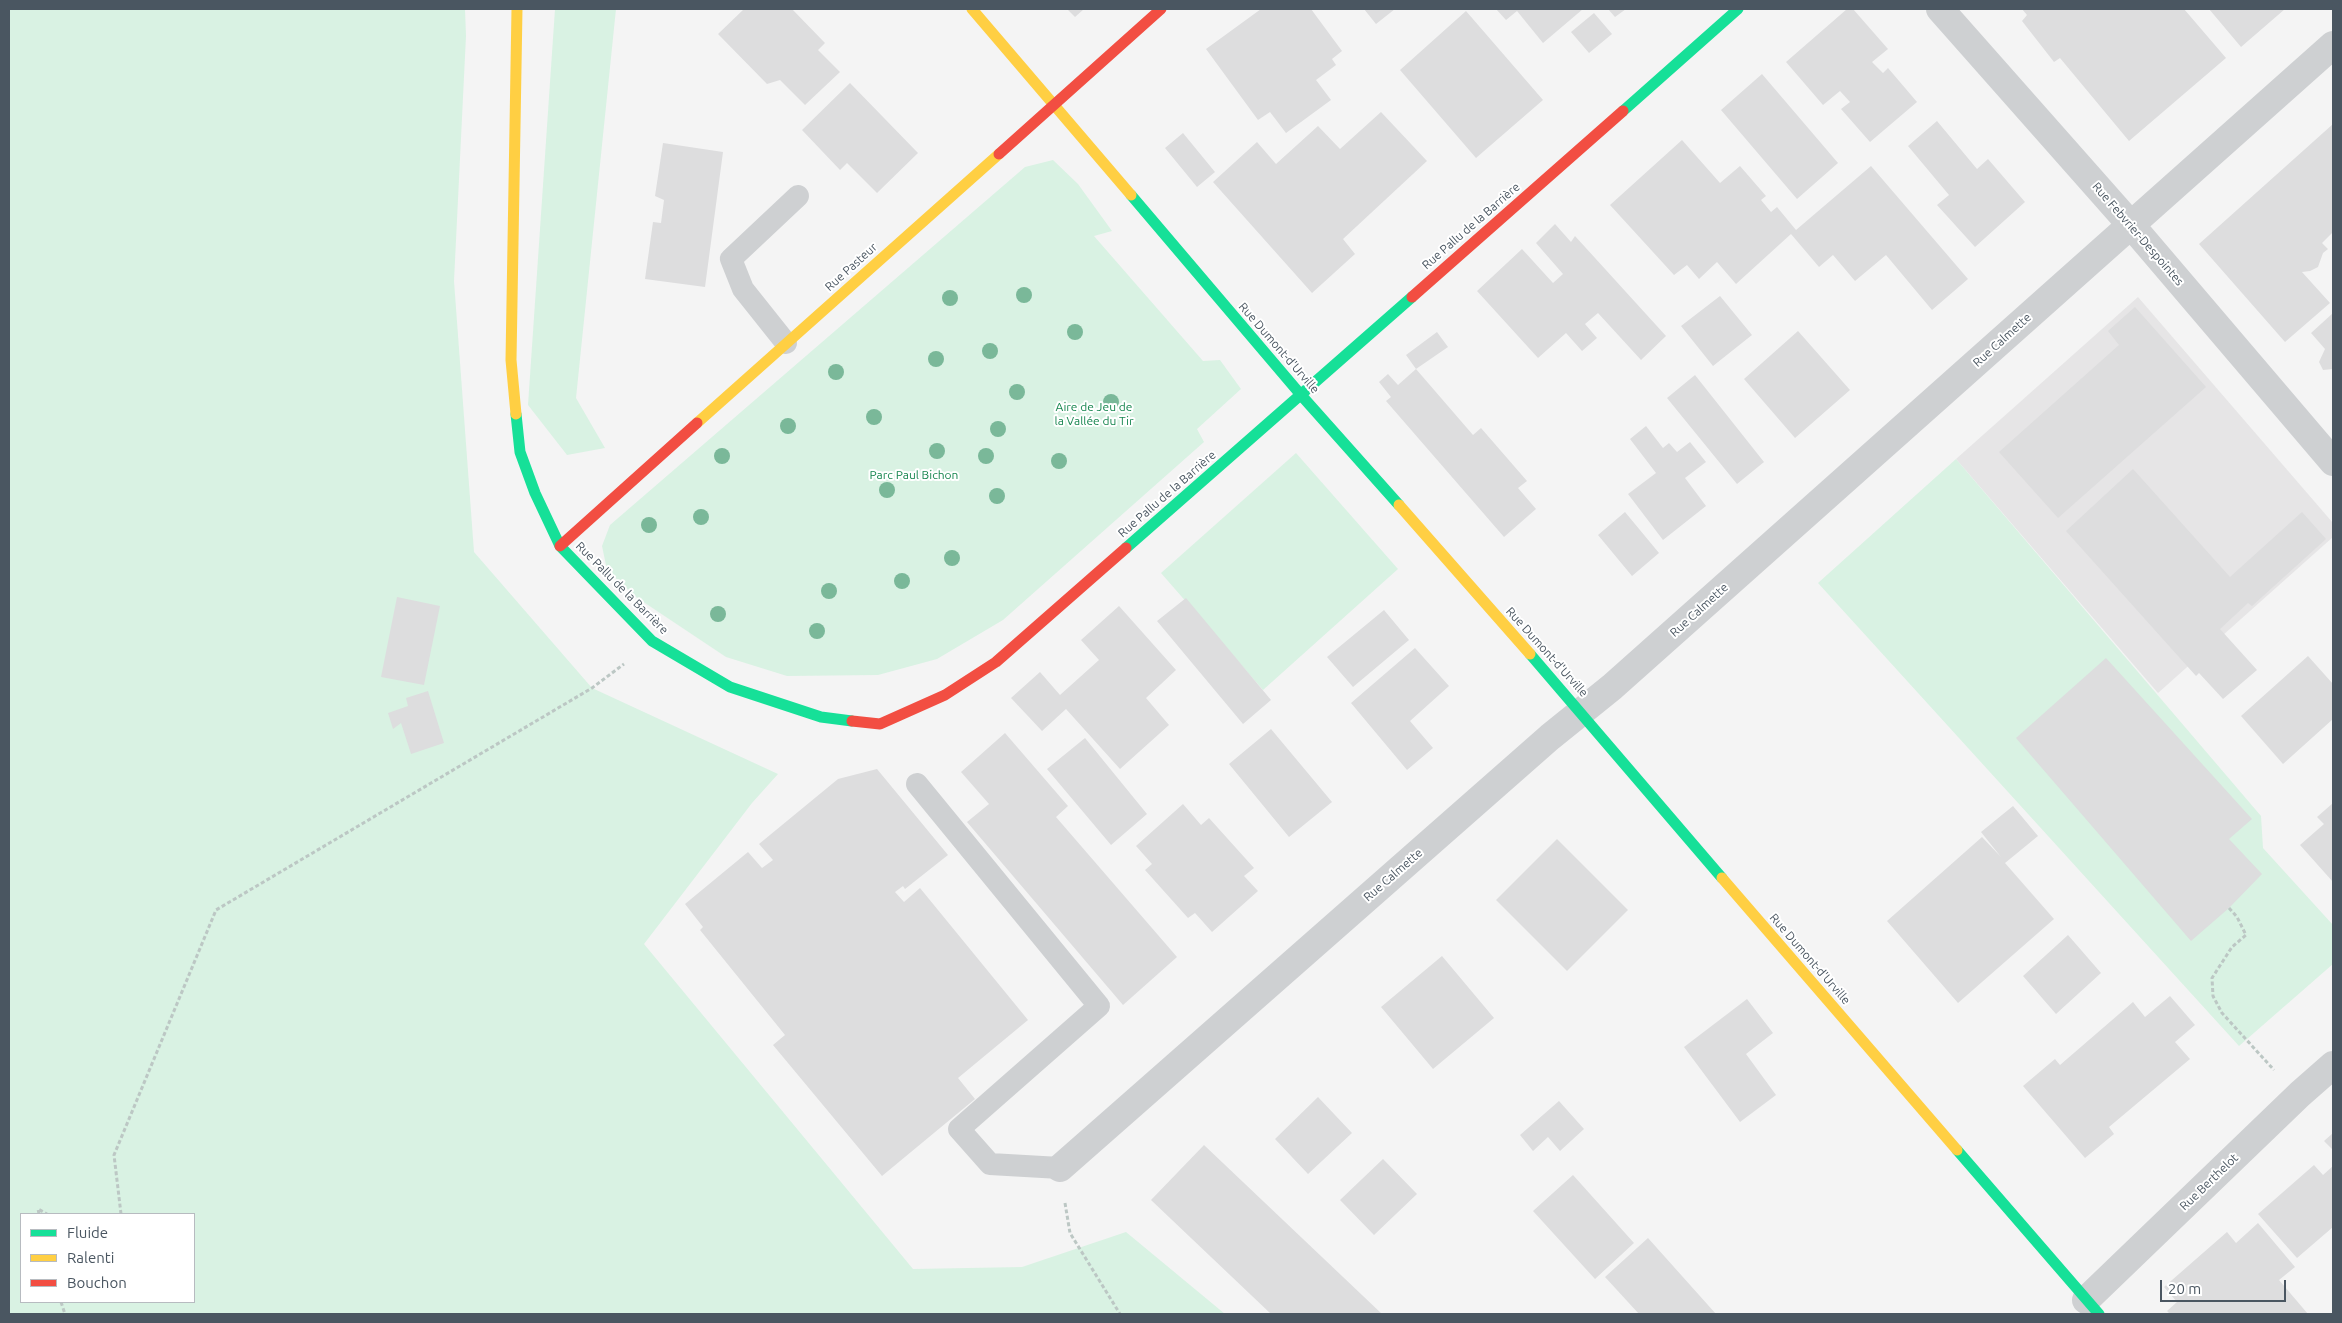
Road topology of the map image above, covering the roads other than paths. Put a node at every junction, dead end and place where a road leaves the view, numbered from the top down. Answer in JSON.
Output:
{"nodes":[{"id":1,"x":517,"y":9,"type":"edge"},
{"id":2,"x":972,"y":9,"type":"edge"},
{"id":3,"x":1161,"y":9,"type":"edge"},
{"id":4,"x":1738,"y":9,"type":"edge"},
{"id":5,"x":1940,"y":9,"type":"edge"},
{"id":6,"x":2333,"y":45,"type":"edge"},
{"id":7,"x":1053,"y":105,"type":"junction"},
{"id":8,"x":798,"y":196,"type":"dead end"},
{"id":9,"x":2131,"y":225,"type":"junction"},
{"id":10,"x":786,"y":344,"type":"junction"},
{"id":11,"x":1301,"y":395,"type":"junction"},
{"id":12,"x":2333,"y":462,"type":"edge"},
{"id":13,"x":560,"y":546,"type":"junction"},
{"id":14,"x":1582,"y":712,"type":"junction"},
{"id":15,"x":917,"y":784,"type":"dead end"},
{"id":16,"x":2333,"y":1065,"type":"edge"},
{"id":17,"x":1060,"y":1168,"type":"joint"},
{"id":18,"x":2093,"y":1307,"type":"edge"}],
"edges":[{"from":1,"to":13,"type":"street","name":"Rue Pallu de la Barrière"},
{"from":2,"to":7,"type":"street","name":"Rue Dumont-d'Urville"},
{"from":3,"to":7,"type":"street","name":"Rue Pasteur"},
{"from":4,"to":11,"type":"street","name":"Rue Pallu de la Barrière"},
{"from":5,"to":9,"type":"street","name":"Rue Febvrier-Despointes"},
{"from":6,"to":9,"type":"street","name":"Rue Calmette"},
{"from":7,"to":10,"type":"street","name":"Rue Pasteur"},
{"from":7,"to":11,"type":"street","name":"Rue Dumont-d'Urville"},
{"from":8,"to":10,"type":"lane"},
{"from":9,"to":12,"type":"street","name":"Rue Febvrier-Despointes"},
{"from":9,"to":14,"type":"street","name":"Rue Calmette"},
{"from":10,"to":13,"type":"street","name":"Rue Pasteur"},
{"from":11,"to":13,"type":"street","name":"Rue Pallu de la Barrière"},
{"from":11,"to":14,"type":"street","name":"Rue Dumont-d'Urville"},
{"from":14,"to":17,"type":"street","name":"Rue Calmette"},
{"from":14,"to":18,"type":"street","name":"Rue Dumont-d'Urville"},
{"from":15,"to":17,"type":"lane"},
{"from":16,"to":18,"type":"street","name":"Rue Berthelot"}]}
